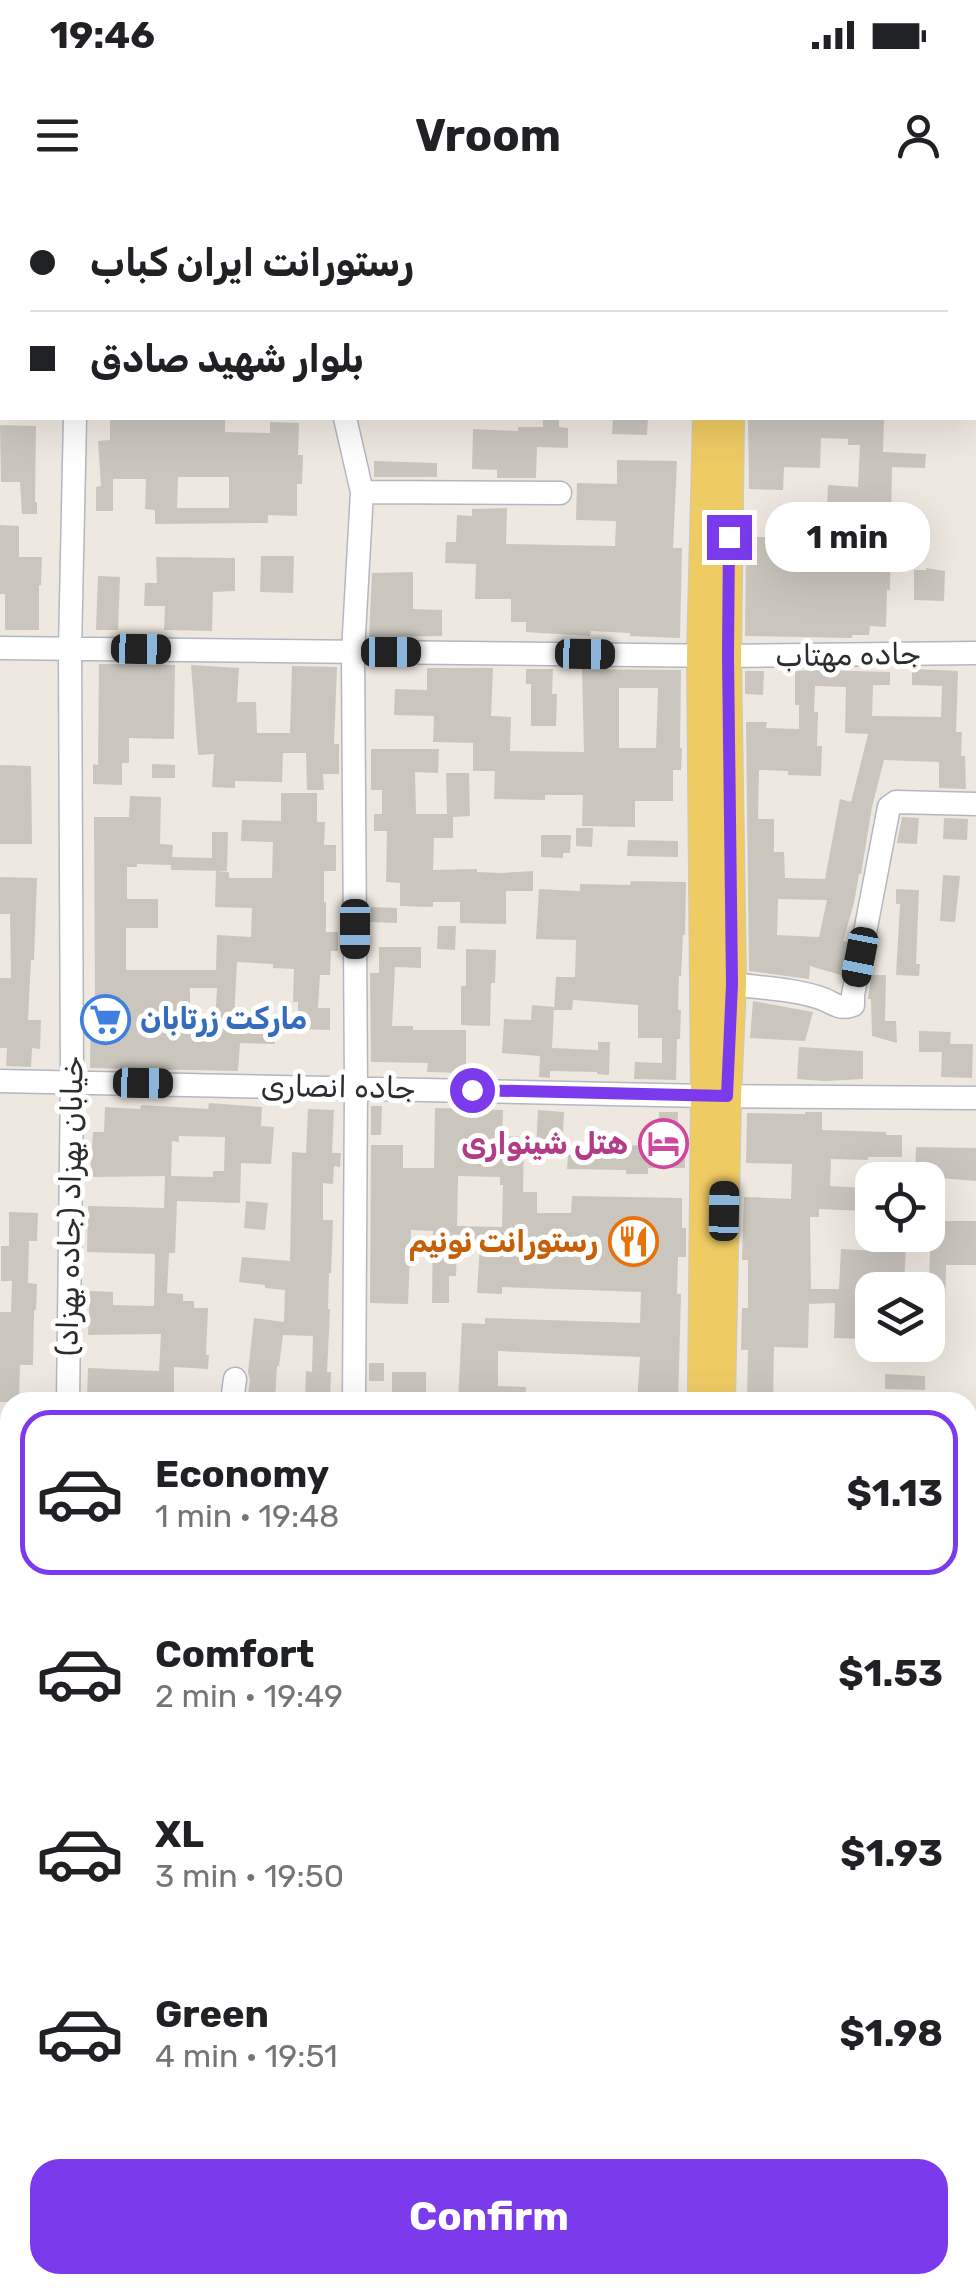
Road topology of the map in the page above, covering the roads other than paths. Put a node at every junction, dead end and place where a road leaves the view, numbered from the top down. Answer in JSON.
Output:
{"nodes":[{"id":1,"x":75,"y":420,"type":"edge"},
{"id":2,"x":345,"y":420,"type":"edge"},
{"id":3,"x":707,"y":420,"type":"edge"},
{"id":4,"x":730,"y":420,"type":"edge"},
{"id":5,"x":362,"y":492,"type":"junction"},
{"id":6,"x":560,"y":492,"type":"dead end"},
{"id":7,"x":0,"y":648,"type":"edge"},
{"id":8,"x":70,"y":648,"type":"junction"},
{"id":9,"x":352,"y":652,"type":"junction"},
{"id":10,"x":976,"y":653,"type":"edge"},
{"id":11,"x":714,"y":656,"type":"junction"},
{"id":12,"x":976,"y":804,"type":"edge"},
{"id":13,"x":732,"y":984,"type":"junction"},
{"id":14,"x":0,"y":1081,"type":"edge"},
{"id":15,"x":72,"y":1082,"type":"junction"},
{"id":16,"x":356,"y":1087,"type":"junction"},
{"id":17,"x":716,"y":1096,"type":"junction"},
{"id":18,"x":976,"y":1098,"type":"edge"},
{"id":19,"x":68,"y":1392,"type":"edge"},
{"id":20,"x":354,"y":1392,"type":"edge"},
{"id":21,"x":702,"y":1392,"type":"edge"},
{"id":22,"x":721,"y":1392,"type":"edge"}],
"edges":[{"from":1,"to":8,"type":"street","name":"خیابان بهزاد (جاده بهزاد)"},
{"from":2,"to":5,"type":"street"},
{"from":3,"to":11,"type":"main road"},
{"from":4,"to":11,"type":"main road"},
{"from":5,"to":6,"type":"street"},
{"from":5,"to":9,"type":"street"},
{"from":7,"to":8,"type":"street","name":"جاده مهتاب"},
{"from":8,"to":9,"type":"street","name":"جاده مهتاب"},
{"from":8,"to":15,"type":"street","name":"خیابان بهزاد (جاده بهزاد)"},
{"from":9,"to":11,"type":"street","name":"جاده مهتاب"},
{"from":9,"to":16,"type":"street"},
{"from":10,"to":11,"type":"street","name":"جاده مهتاب"},
{"from":11,"to":13,"type":"main road"},
{"from":11,"to":17,"type":"main road"},
{"from":12,"to":13,"type":"street"},
{"from":13,"to":17,"type":"main road"},
{"from":14,"to":15,"type":"street","name":"جاده انصاری"},
{"from":15,"to":16,"type":"street","name":"جاده انصاری"},
{"from":15,"to":19,"type":"street","name":"خیابان بهزاد (جاده بهزاد)"},
{"from":16,"to":17,"type":"street","name":"جاده انصاری"},
{"from":16,"to":20,"type":"street"},
{"from":17,"to":18,"type":"street","name":"جاده انصاری"},
{"from":17,"to":21,"type":"main road"},
{"from":17,"to":22,"type":"main road"}]}
